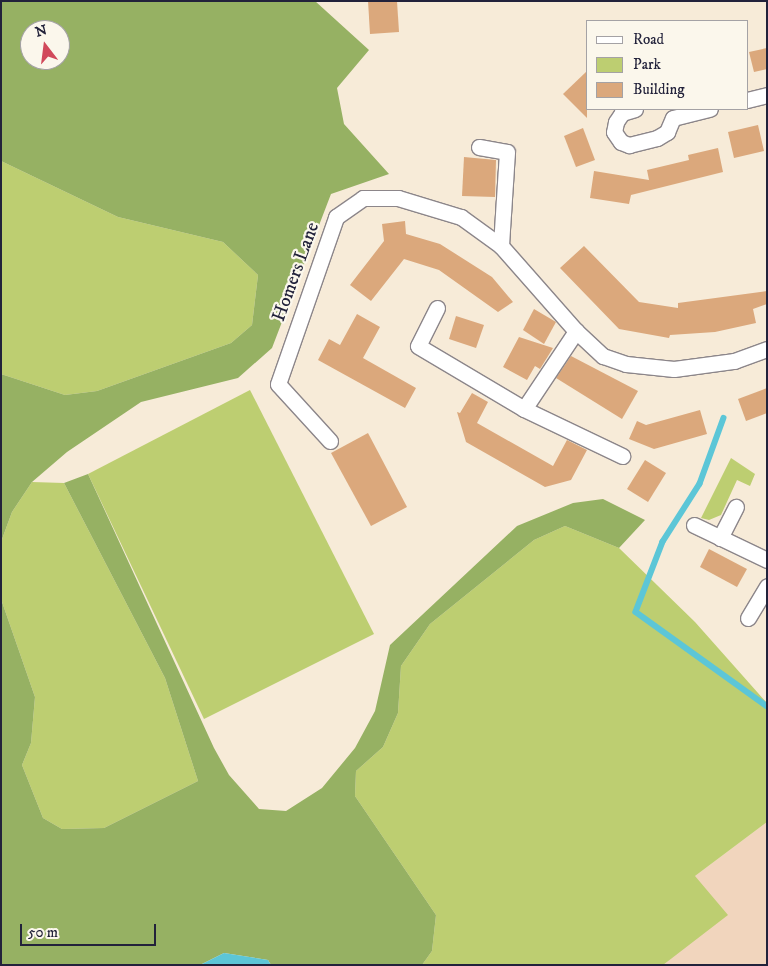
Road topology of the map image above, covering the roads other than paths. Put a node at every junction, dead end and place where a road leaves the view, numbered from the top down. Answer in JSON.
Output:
{"nodes":[{"id":1,"x":767,"y":95,"type":"edge"},
{"id":2,"x":748,"y":100,"type":"edge"},
{"id":3,"x":632,"y":110,"type":"edge"},
{"id":4,"x":700,"y":110,"type":"edge"},
{"id":5,"x":668,"y":113,"type":"edge"},
{"id":6,"x":479,"y":147,"type":"dead end"},
{"id":7,"x":500,"y":246,"type":"junction"},
{"id":8,"x":437,"y":308,"type":"dead end"},
{"id":9,"x":576,"y":331,"type":"junction"},
{"id":10,"x":767,"y":349,"type":"edge"},
{"id":11,"x":524,"y":409,"type":"junction"},
{"id":12,"x":330,"y":441,"type":"dead end"},
{"id":13,"x":622,"y":456,"type":"dead end"},
{"id":14,"x":736,"y":507,"type":"dead end"},
{"id":15,"x":694,"y":525,"type":"dead end"},
{"id":16,"x":720,"y":538,"type":"junction"},
{"id":17,"x":767,"y":560,"type":"edge"},
{"id":18,"x":767,"y":586,"type":"edge"},
{"id":19,"x":748,"y":618,"type":"dead end"}],
"edges":[{"from":1,"to":2,"type":"street"},
{"from":3,"to":5,"type":"street"},
{"from":4,"to":5,"type":"street"},
{"from":6,"to":7,"type":"street"},
{"from":7,"to":9,"type":"street","name":"Homers Lane"},
{"from":7,"to":12,"type":"street","name":"Homers Lane"},
{"from":8,"to":11,"type":"street"},
{"from":9,"to":10,"type":"street","name":"Homers Lane"},
{"from":9,"to":11,"type":"street"},
{"from":11,"to":13,"type":"street"},
{"from":14,"to":16,"type":"street"},
{"from":15,"to":16,"type":"street"},
{"from":16,"to":17,"type":"street"},
{"from":18,"to":19,"type":"street"}]}
